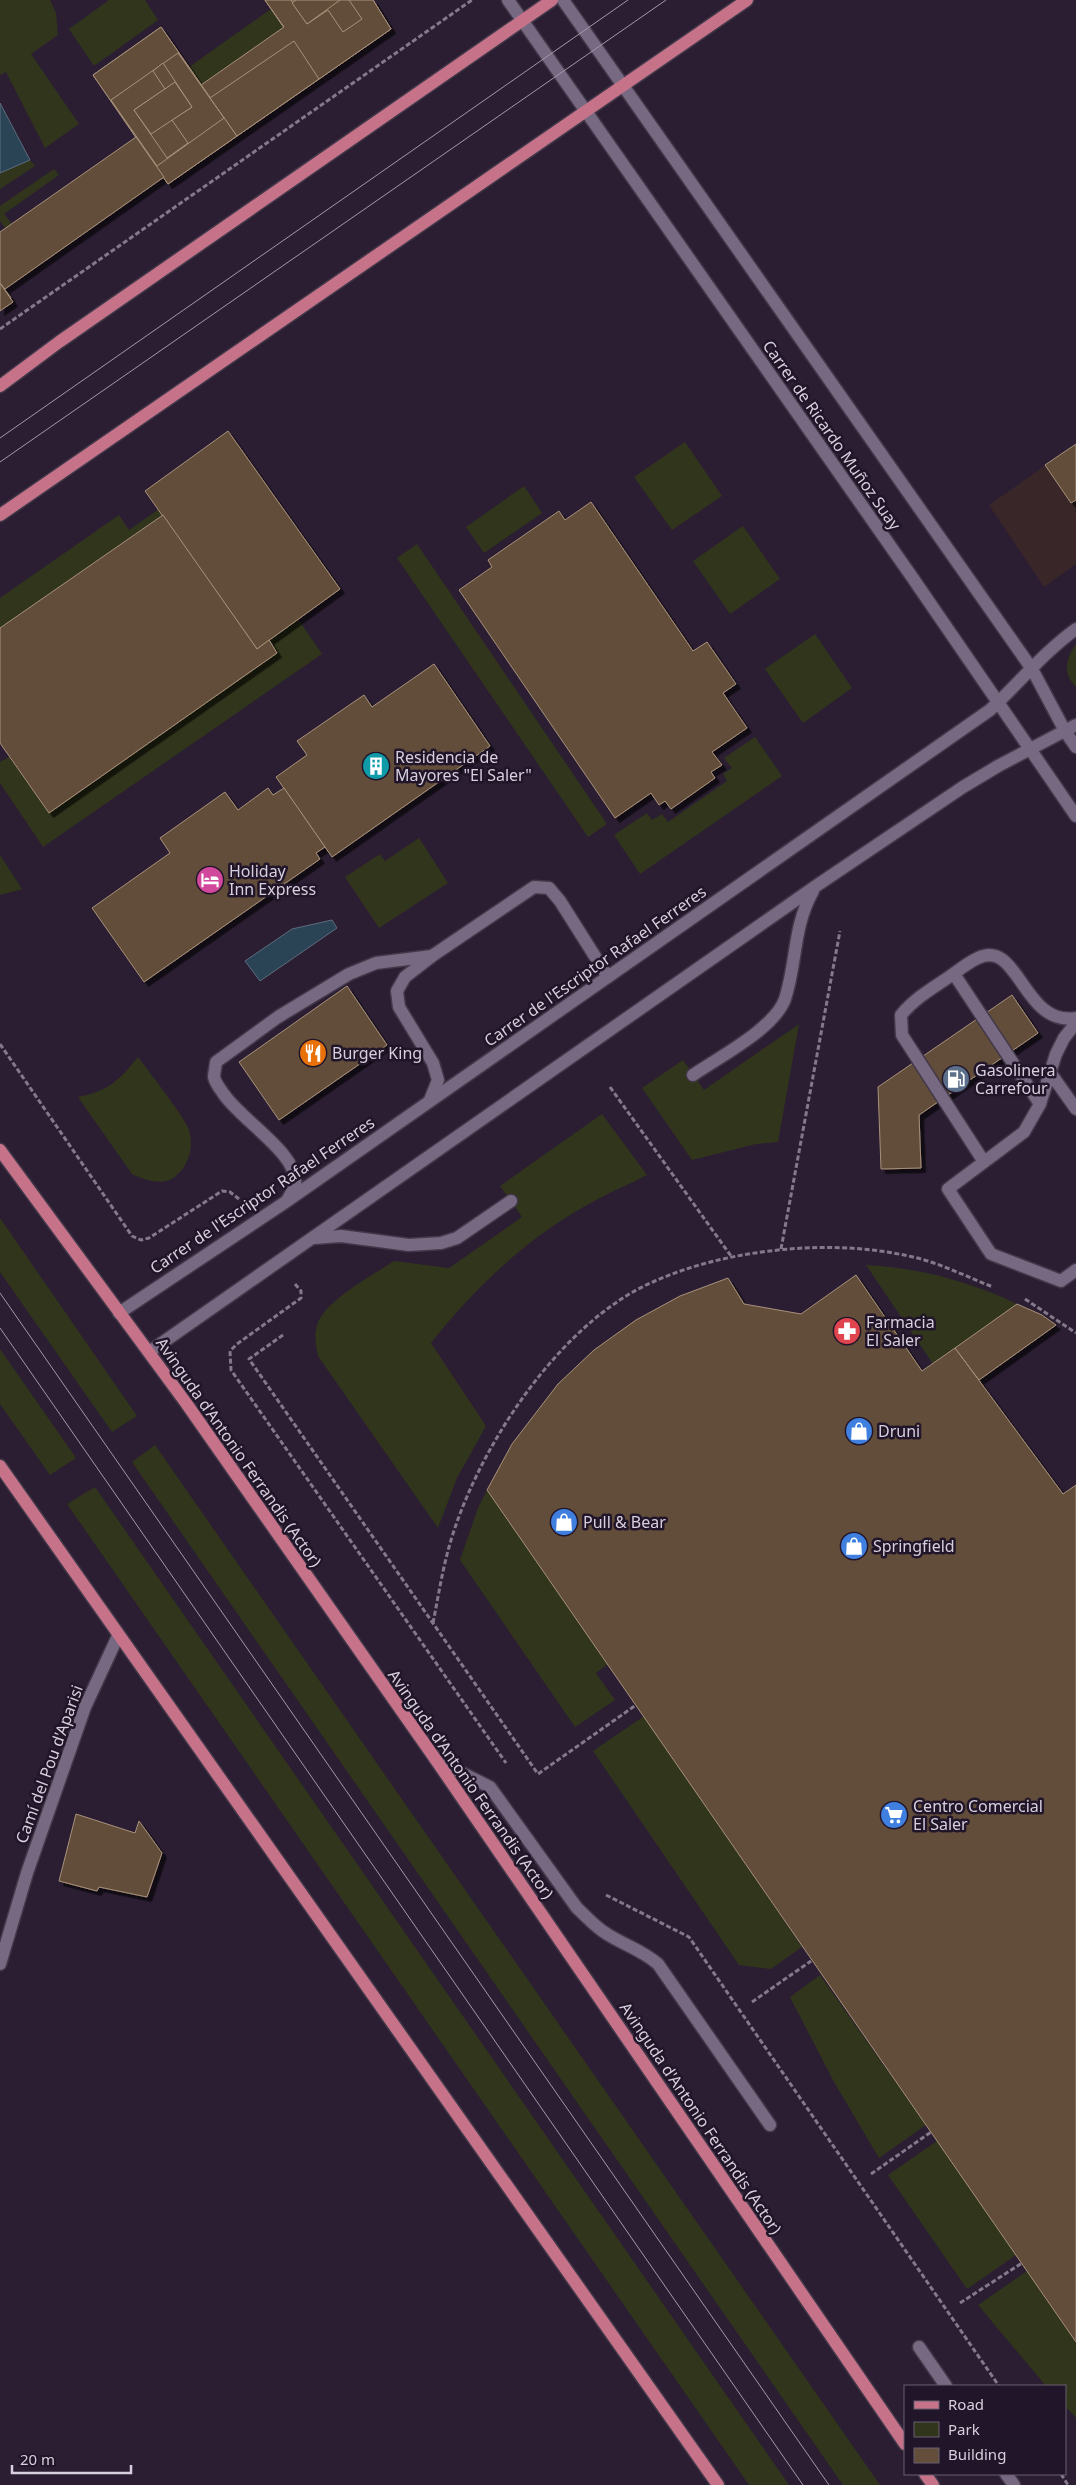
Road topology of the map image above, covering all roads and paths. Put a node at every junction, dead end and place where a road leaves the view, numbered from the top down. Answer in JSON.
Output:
{"nodes":[{"id":1,"x":472,"y":0,"type":"edge"},
{"id":2,"x":508,"y":0,"type":"edge"},
{"id":3,"x":552,"y":0,"type":"edge"},
{"id":4,"x":563,"y":0,"type":"edge"},
{"id":5,"x":747,"y":0,"type":"edge"},
{"id":6,"x":522,"y":20,"type":"junction"},
{"id":7,"x":624,"y":85,"type":"junction"},
{"id":8,"x":585,"y":112,"type":"junction"},
{"id":9,"x":0,"y":328,"type":"edge"},
{"id":10,"x":0,"y":386,"type":"edge"},
{"id":11,"x":0,"y":515,"type":"edge"},
{"id":12,"x":1076,"y":629,"type":"edge"},
{"id":13,"x":1032,"y":669,"type":"junction"},
{"id":14,"x":998,"y":703,"type":"junction"},
{"id":15,"x":1070,"y":728,"type":"edge"},
{"id":16,"x":1076,"y":747,"type":"edge"},
{"id":17,"x":1030,"y":748,"type":"junction"},
{"id":18,"x":1076,"y":816,"type":"edge"},
{"id":19,"x":816,"y":886,"type":"junction"},
{"id":20,"x":840,"y":931,"type":"dead end"},
{"id":21,"x":432,"y":956,"type":"junction"},
{"id":22,"x":954,"y":974,"type":"junction"},
{"id":23,"x":608,"y":977,"type":"junction"},
{"id":24,"x":1076,"y":1018,"type":"edge"},
{"id":25,"x":1076,"y":1023,"type":"edge"},
{"id":26,"x":0,"y":1044,"type":"edge"},
{"id":27,"x":1049,"y":1071,"type":"junction"},
{"id":28,"x":693,"y":1074,"type":"dead end"},
{"id":29,"x":610,"y":1087,"type":"dead end"},
{"id":30,"x":430,"y":1100,"type":"junction"},
{"id":31,"x":1040,"y":1104,"type":"junction"},
{"id":32,"x":1076,"y":1109,"type":"edge"},
{"id":33,"x":0,"y":1150,"type":"edge"},
{"id":34,"x":984,"y":1162,"type":"junction"},
{"id":35,"x":286,"y":1200,"type":"junction"},
{"id":36,"x":511,"y":1201,"type":"dead end"},
{"id":37,"x":253,"y":1222,"type":"junction"},
{"id":38,"x":314,"y":1238,"type":"junction"},
{"id":39,"x":781,"y":1249,"type":"junction"},
{"id":40,"x":732,"y":1256,"type":"junction"},
{"id":41,"x":280,"y":1261,"type":"junction"},
{"id":42,"x":1076,"y":1270,"type":"edge"},
{"id":43,"x":999,"y":1289,"type":"dead end"},
{"id":44,"x":1017,"y":1296,"type":"dead end"},
{"id":45,"x":119,"y":1313,"type":"junction"},
{"id":46,"x":1076,"y":1333,"type":"edge"},
{"id":47,"x":283,"y":1336,"type":"dead end"},
{"id":48,"x":149,"y":1352,"type":"junction"},
{"id":49,"x":0,"y":1466,"type":"edge"},
{"id":50,"x":433,"y":1623,"type":"junction"},
{"id":51,"x":118,"y":1636,"type":"junction"},
{"id":52,"x":636,"y":1705,"type":"dead end"},
{"id":53,"x":436,"y":1760,"type":"junction"},
{"id":54,"x":510,"y":1770,"type":"dead end"},
{"id":55,"x":602,"y":1893,"type":"dead end"},
{"id":56,"x":811,"y":1961,"type":"dead end"},
{"id":57,"x":0,"y":1964,"type":"edge"},
{"id":58,"x":752,"y":2002,"type":"dead end"},
{"id":59,"x":770,"y":2125,"type":"dead end"},
{"id":60,"x":931,"y":2132,"type":"dead end"},
{"id":61,"x":870,"y":2174,"type":"dead end"},
{"id":62,"x":1022,"y":2263,"type":"dead end"},
{"id":63,"x":960,"y":2304,"type":"dead end"},
{"id":64,"x":919,"y":2347,"type":"dead end"},
{"id":65,"x":945,"y":2385,"type":"edge"},
{"id":66,"x":998,"y":2385,"type":"edge"},
{"id":67,"x":904,"y":2443,"type":"edge"},
{"id":68,"x":718,"y":2485,"type":"edge"}],
"edges":[{"from":1,"to":9,"type":"path"},
{"from":2,"to":6,"type":"street","name":"Carrer de Ricardo Muñoz Suay"},
{"from":3,"to":6,"type":"main road"},
{"from":4,"to":7,"type":"street","name":"Carrer de Ricardo Muñoz Suay"},
{"from":5,"to":7,"type":"main road"},
{"from":6,"to":8,"type":"street","name":"Carrer de Ricardo Muñoz Suay"},
{"from":6,"to":10,"type":"main road"},
{"from":7,"to":8,"type":"main road"},
{"from":7,"to":13,"type":"street","name":"Carrer de Ricardo Muñoz Suay"},
{"from":8,"to":11,"type":"main road"},
{"from":8,"to":14,"type":"street","name":"Carrer de Ricardo Muñoz Suay"},
{"from":12,"to":13,"type":"street","name":"Carrer de l'Escriptor Rafael Ferreres"},
{"from":13,"to":14,"type":"street","name":"Carrer de l'Escriptor Rafael Ferreres"},
{"from":13,"to":15,"type":"street","name":"Carrer de Ricardo Muñoz Suay"},
{"from":14,"to":17,"type":"street","name":"Carrer de Ricardo Muñoz Suay"},
{"from":14,"to":23,"type":"street","name":"Carrer de l'Escriptor Rafael Ferreres"},
{"from":15,"to":16,"type":"street","name":"Carrer de Ricardo Muñoz Suay"},
{"from":15,"to":17,"type":"street"},
{"from":17,"to":18,"type":"street","name":"Carrer de Ricardo Muñoz Suay"},
{"from":17,"to":19,"type":"street"},
{"from":19,"to":28,"type":"street"},
{"from":19,"to":38,"type":"street"},
{"from":20,"to":39,"type":"path"},
{"from":21,"to":23,"type":"street"},
{"from":21,"to":30,"type":"street"},
{"from":21,"to":35,"type":"street"},
{"from":22,"to":24,"type":"street"},
{"from":22,"to":31,"type":"street"},
{"from":22,"to":34,"type":"street"},
{"from":23,"to":30,"type":"street","name":"Carrer de l'Escriptor Rafael Ferreres"},
{"from":25,"to":27,"type":"street"},
{"from":26,"to":37,"type":"path"},
{"from":27,"to":31,"type":"street"},
{"from":27,"to":32,"type":"street"},
{"from":29,"to":40,"type":"path"},
{"from":30,"to":35,"type":"street","name":"Carrer de l'Escriptor Rafael Ferreres"},
{"from":31,"to":34,"type":"street"},
{"from":33,"to":45,"type":"main road","name":"Avinguda d'Antonio Ferrandis (Actor)"},
{"from":34,"to":42,"type":"street"},
{"from":35,"to":37,"type":"street","name":"Carrer de l'Escriptor Rafael Ferreres"},
{"from":36,"to":38,"type":"street"},
{"from":37,"to":45,"type":"street","name":"Carrer de l'Escriptor Rafael Ferreres"},
{"from":38,"to":41,"type":"street"},
{"from":39,"to":40,"type":"path"},
{"from":39,"to":43,"type":"path"},
{"from":40,"to":50,"type":"path"},
{"from":41,"to":48,"type":"street"},
{"from":41,"to":54,"type":"path"},
{"from":44,"to":46,"type":"path"},
{"from":45,"to":48,"type":"main road","name":"Avinguda d'Antonio Ferrandis (Actor)"},
{"from":47,"to":50,"type":"path"},
{"from":48,"to":53,"type":"main road","name":"Avinguda d'Antonio Ferrandis (Actor)"},
{"from":49,"to":51,"type":"main road"},
{"from":50,"to":52,"type":"path"},
{"from":51,"to":57,"type":"street","name":"Camí del Pou d'Aparisi"},
{"from":51,"to":68,"type":"main road"},
{"from":53,"to":59,"type":"street"},
{"from":53,"to":67,"type":"main road","name":"Avinguda d'Antonio Ferrandis (Actor)"},
{"from":55,"to":66,"type":"path"},
{"from":56,"to":58,"type":"path"},
{"from":60,"to":61,"type":"path"},
{"from":62,"to":63,"type":"path"},
{"from":64,"to":65,"type":"street"}]}
